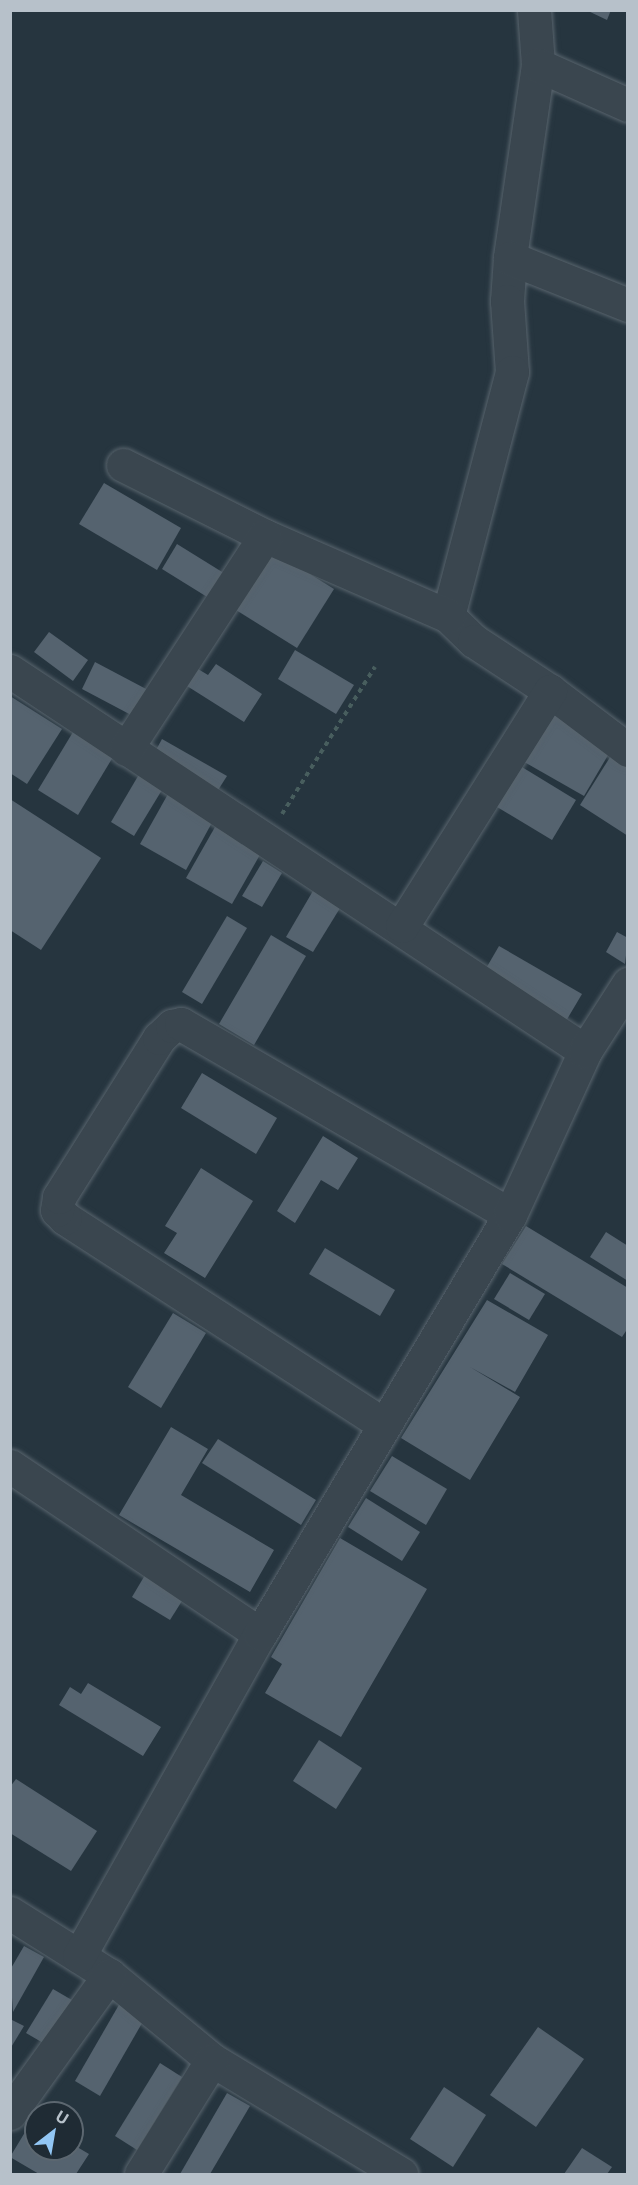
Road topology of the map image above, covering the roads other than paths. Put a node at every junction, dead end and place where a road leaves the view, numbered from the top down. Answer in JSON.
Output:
{"nodes":[{"id":1,"x":534,"y":10,"type":"edge"},
{"id":2,"x":538,"y":65,"type":"junction"},
{"id":3,"x":627,"y":105,"type":"edge"},
{"id":4,"x":510,"y":258,"type":"junction"},
{"id":5,"x":627,"y":305,"type":"edge"},
{"id":6,"x":123,"y":465,"type":"dead end"},
{"id":7,"x":264,"y":536,"type":"junction"},
{"id":8,"x":448,"y":616,"type":"junction"},
{"id":9,"x":10,"y":671,"type":"edge"},
{"id":10,"x":550,"y":691,"type":"junction"},
{"id":11,"x":126,"y":749,"type":"junction"},
{"id":12,"x":627,"y":750,"type":"edge"},
{"id":13,"x":402,"y":927,"type":"junction"},
{"id":14,"x":627,"y":984,"type":"edge"},
{"id":15,"x":585,"y":1052,"type":"junction"},
{"id":16,"x":510,"y":1215,"type":"junction"},
{"id":17,"x":383,"y":1424,"type":"junction"},
{"id":18,"x":10,"y":1467,"type":"edge"},
{"id":19,"x":260,"y":1634,"type":"junction"},
{"id":20,"x":10,"y":1913,"type":"edge"},
{"id":21,"x":79,"y":1956,"type":"junction"},
{"id":22,"x":110,"y":1975,"type":"junction"},
{"id":23,"x":212,"y":2060,"type":"junction"},
{"id":24,"x":10,"y":2112,"type":"edge"},
{"id":25,"x":141,"y":2175,"type":"edge"},
{"id":26,"x":401,"y":2175,"type":"edge"}],
"edges":[{"from":1,"to":2,"type":"street"},
{"from":2,"to":3,"type":"street"},
{"from":2,"to":4,"type":"street"},
{"from":4,"to":5,"type":"street"},
{"from":4,"to":8,"type":"street"},
{"from":6,"to":7,"type":"street"},
{"from":7,"to":8,"type":"street"},
{"from":7,"to":11,"type":"street"},
{"from":8,"to":10,"type":"street"},
{"from":9,"to":11,"type":"street"},
{"from":10,"to":12,"type":"street"},
{"from":10,"to":13,"type":"street"},
{"from":11,"to":13,"type":"street"},
{"from":13,"to":15,"type":"street"},
{"from":14,"to":15,"type":"street"},
{"from":15,"to":16,"type":"street"},
{"from":16,"to":17,"type":"street"},
{"from":16,"to":17,"type":"street"},
{"from":17,"to":19,"type":"street"},
{"from":18,"to":19,"type":"street"},
{"from":19,"to":21,"type":"street"},
{"from":20,"to":21,"type":"street"},
{"from":21,"to":22,"type":"street"},
{"from":22,"to":23,"type":"street"},
{"from":22,"to":24,"type":"street"},
{"from":23,"to":25,"type":"street"},
{"from":23,"to":26,"type":"street"}]}
